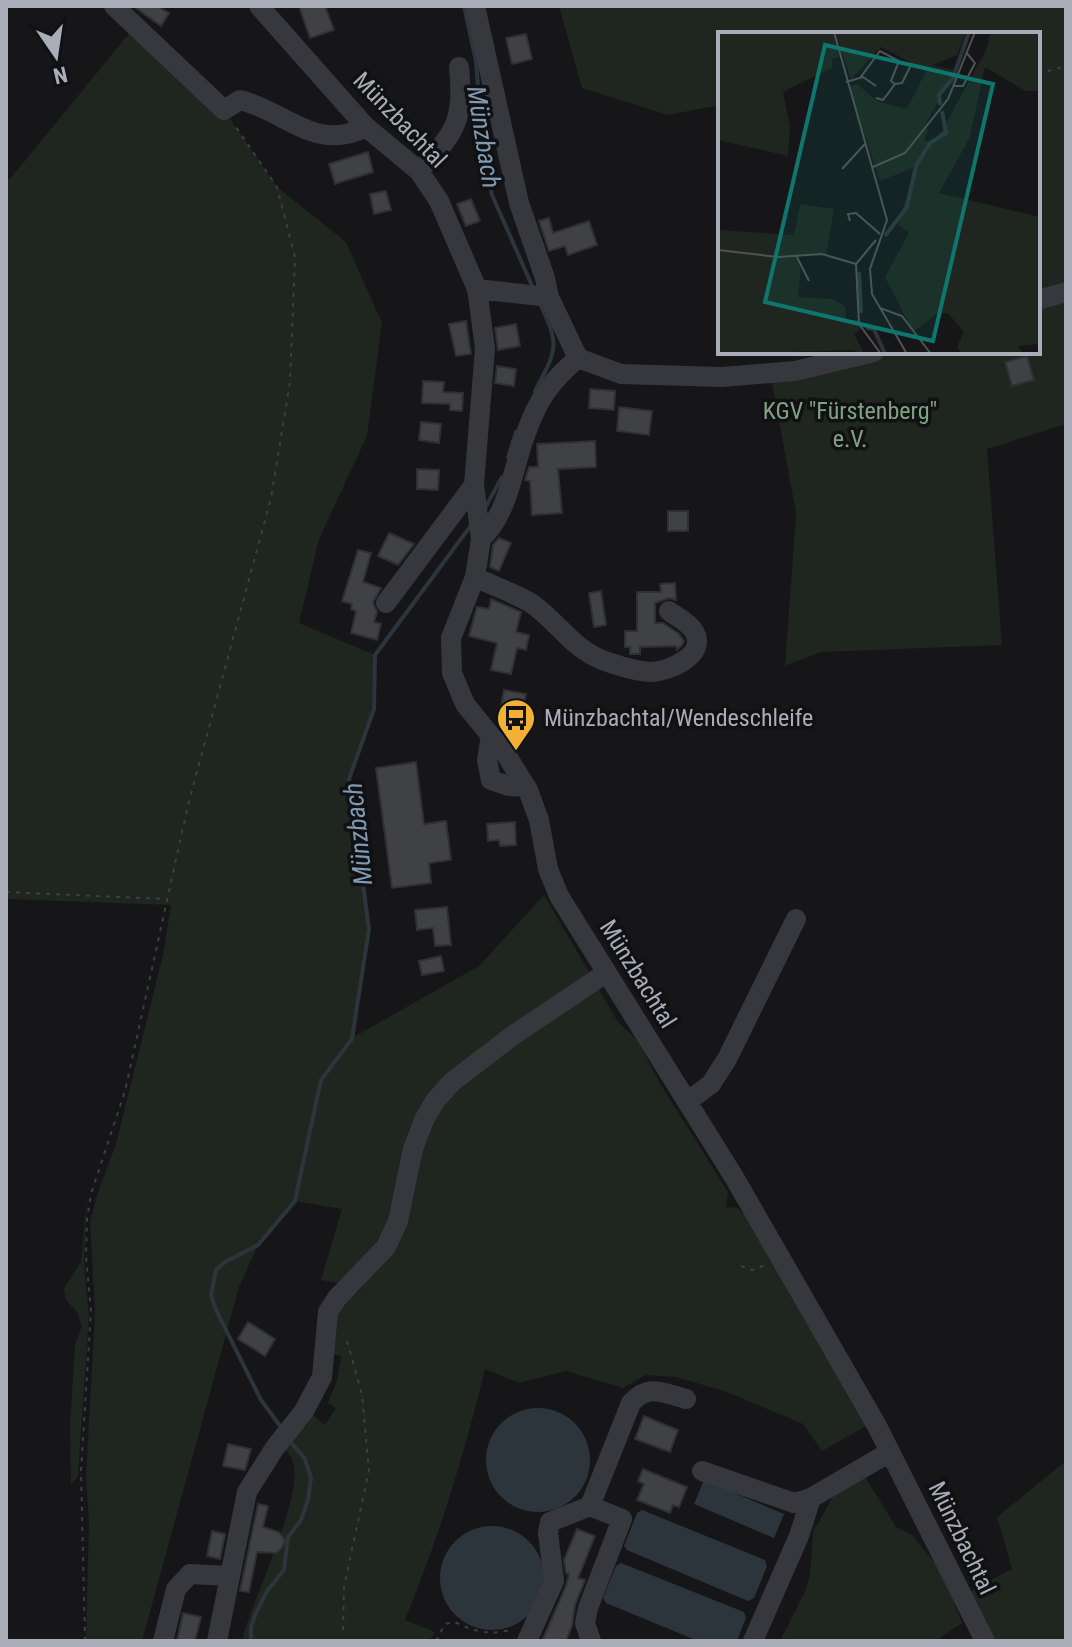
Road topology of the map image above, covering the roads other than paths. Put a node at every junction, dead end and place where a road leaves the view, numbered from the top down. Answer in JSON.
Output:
{"nodes":[{"id":1,"x":114,"y":6,"type":"edge"},
{"id":2,"x":259,"y":6,"type":"edge"},
{"id":3,"x":475,"y":6,"type":"edge"},
{"id":4,"x":459,"y":67,"type":"dead end"},
{"id":5,"x":366,"y":127,"type":"junction"},
{"id":6,"x":419,"y":171,"type":"junction"},
{"id":7,"x":477,"y":289,"type":"junction"},
{"id":8,"x":1066,"y":292,"type":"edge"},
{"id":9,"x":545,"y":297,"type":"junction"},
{"id":10,"x":1040,"y":299,"type":"edge"},
{"id":11,"x":866,"y":354,"type":"edge"},
{"id":12,"x":578,"y":358,"type":"junction"},
{"id":13,"x":475,"y":496,"type":"junction"},
{"id":14,"x":481,"y":534,"type":"junction"},
{"id":15,"x":475,"y":577,"type":"junction"},
{"id":16,"x":386,"y":603,"type":"dead end"},
{"id":17,"x":669,"y":611,"type":"dead end"},
{"id":18,"x":796,"y":919,"type":"dead end"},
{"id":19,"x":606,"y":973,"type":"junction"},
{"id":20,"x":688,"y":1101,"type":"junction"},
{"id":21,"x":686,"y":1399,"type":"dead end"},
{"id":22,"x":890,"y":1452,"type":"junction"},
{"id":23,"x":702,"y":1471,"type":"dead end"},
{"id":24,"x":811,"y":1498,"type":"junction"},
{"id":25,"x":590,"y":1506,"type":"junction"},
{"id":26,"x":230,"y":1576,"type":"junction"},
{"id":27,"x":530,"y":1633,"type":"edge"},
{"id":28,"x":163,"y":1641,"type":"edge"},
{"id":29,"x":217,"y":1641,"type":"edge"},
{"id":30,"x":591,"y":1641,"type":"edge"},
{"id":31,"x":753,"y":1641,"type":"edge"},
{"id":32,"x":985,"y":1641,"type":"edge"}],
"edges":[{"from":1,"to":5,"type":"street"},
{"from":2,"to":5,"type":"street","name":"Münzbachtal"},
{"from":3,"to":9,"type":"street"},
{"from":4,"to":6,"type":"street"},
{"from":5,"to":6,"type":"street","name":"Münzbachtal"},
{"from":6,"to":7,"type":"street","name":"Münzbachtal"},
{"from":7,"to":9,"type":"street"},
{"from":7,"to":13,"type":"street","name":"Münzbachtal"},
{"from":8,"to":10,"type":"street"},
{"from":9,"to":12,"type":"street"},
{"from":11,"to":12,"type":"street"},
{"from":12,"to":14,"type":"street"},
{"from":13,"to":14,"type":"street","name":"Münzbachtal"},
{"from":13,"to":16,"type":"street"},
{"from":14,"to":15,"type":"street","name":"Münzbachtal"},
{"from":15,"to":17,"type":"street"},
{"from":15,"to":19,"type":"street","name":"Münzbachtal"},
{"from":18,"to":20,"type":"street"},
{"from":19,"to":20,"type":"street","name":"Münzbachtal"},
{"from":19,"to":26,"type":"street"},
{"from":20,"to":22,"type":"street","name":"Münzbachtal"},
{"from":21,"to":25,"type":"street"},
{"from":22,"to":24,"type":"street"},
{"from":22,"to":32,"type":"street","name":"Münzbachtal"},
{"from":23,"to":24,"type":"street"},
{"from":24,"to":31,"type":"street"},
{"from":25,"to":27,"type":"street"},
{"from":25,"to":30,"type":"street"},
{"from":26,"to":28,"type":"street"},
{"from":26,"to":29,"type":"street"}]}
